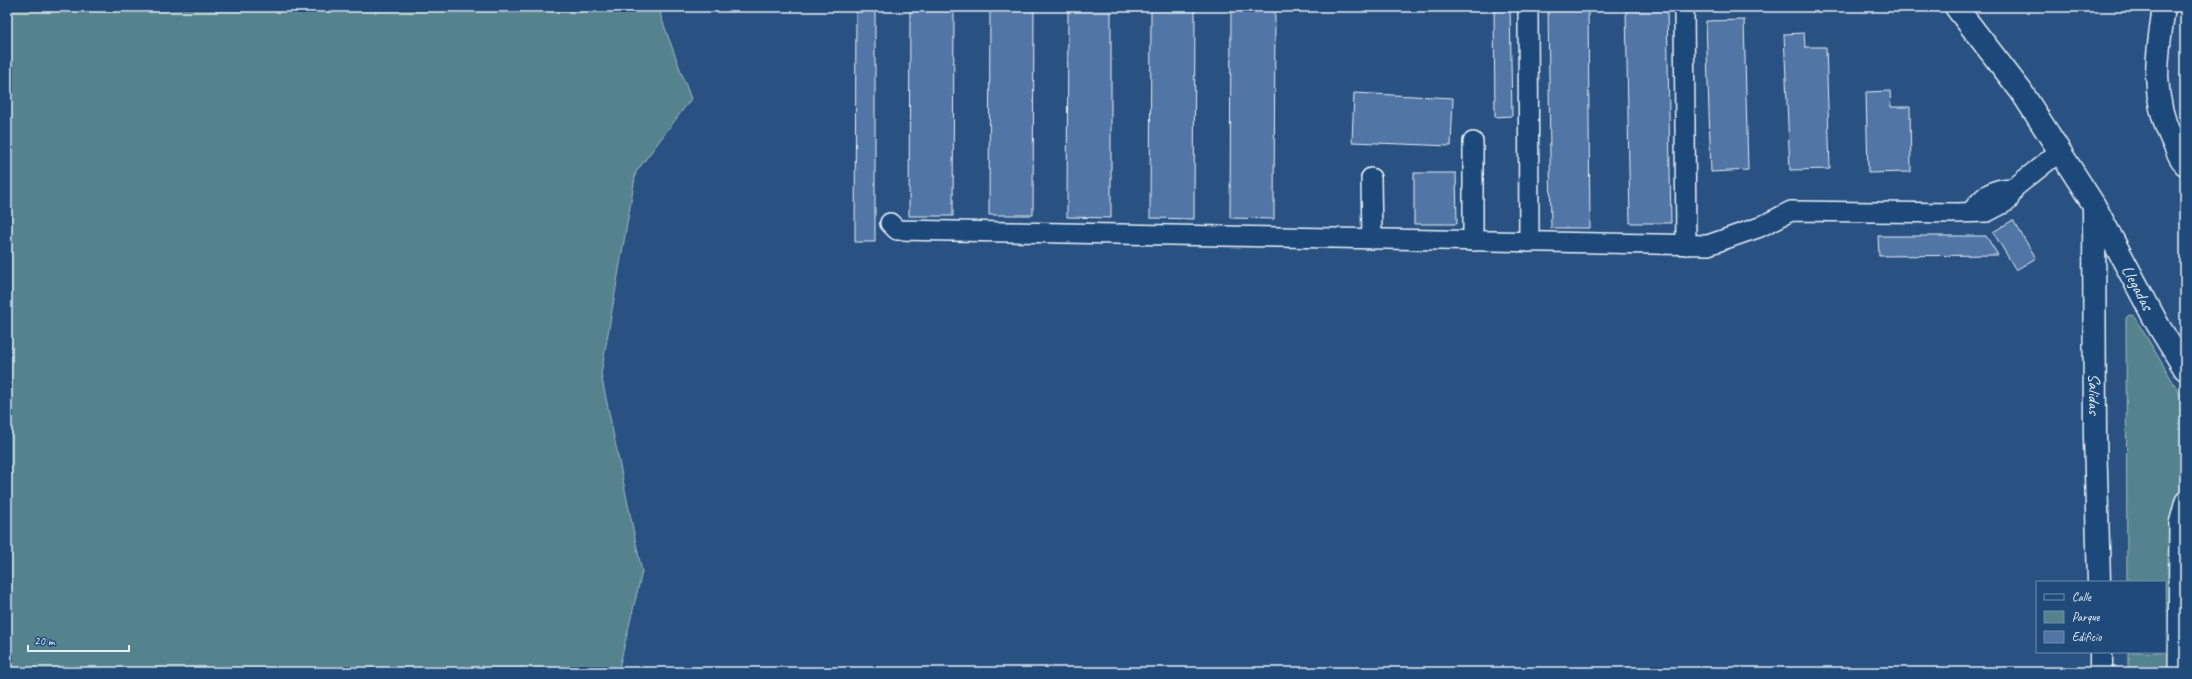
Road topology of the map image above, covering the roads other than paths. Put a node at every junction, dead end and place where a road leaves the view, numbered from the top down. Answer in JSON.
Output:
{"nodes":[{"id":1,"x":1528,"y":7,"type":"edge"},
{"id":2,"x":1684,"y":7,"type":"edge"},
{"id":3,"x":1956,"y":7,"type":"edge"},
{"id":4,"x":2164,"y":7,"type":"edge"},
{"id":5,"x":1473,"y":142,"type":"dead end"},
{"id":6,"x":2059,"y":152,"type":"junction"},
{"id":7,"x":2185,"y":164,"type":"edge"},
{"id":8,"x":1371,"y":178,"type":"dead end"},
{"id":9,"x":2094,"y":205,"type":"junction"},
{"id":10,"x":890,"y":223,"type":"dead end"},
{"id":11,"x":1372,"y":239,"type":"junction"},
{"id":12,"x":1473,"y":241,"type":"junction"},
{"id":13,"x":1529,"y":242,"type":"junction"},
{"id":14,"x":1686,"y":245,"type":"junction"},
{"id":15,"x":2185,"y":369,"type":"edge"},
{"id":16,"x":2185,"y":501,"type":"edge"},
{"id":17,"x":2181,"y":564,"type":"edge"},
{"id":18,"x":2099,"y":581,"type":"edge"},
{"id":19,"x":2101,"y":653,"type":"edge"},
{"id":20,"x":2101,"y":672,"type":"edge"},
{"id":21,"x":2178,"y":672,"type":"edge"}],
"edges":[{"from":1,"to":13,"type":"lane"},
{"from":2,"to":14,"type":"lane"},
{"from":3,"to":6,"type":"street","name":"Llegadas"},
{"from":4,"to":7,"type":"street"},
{"from":5,"to":12,"type":"lane"},
{"from":6,"to":9,"type":"street","name":"Llegadas"},
{"from":6,"to":14,"type":"lane"},
{"from":8,"to":11,"type":"lane"},
{"from":9,"to":15,"type":"street","name":"Llegadas"},
{"from":9,"to":18,"type":"street","name":"Salidas"},
{"from":10,"to":11,"type":"lane"},
{"from":11,"to":12,"type":"lane"},
{"from":12,"to":13,"type":"lane"},
{"from":13,"to":14,"type":"lane"},
{"from":16,"to":17,"type":"lane"},
{"from":17,"to":21,"type":"lane"},
{"from":19,"to":20,"type":"street"}]}
